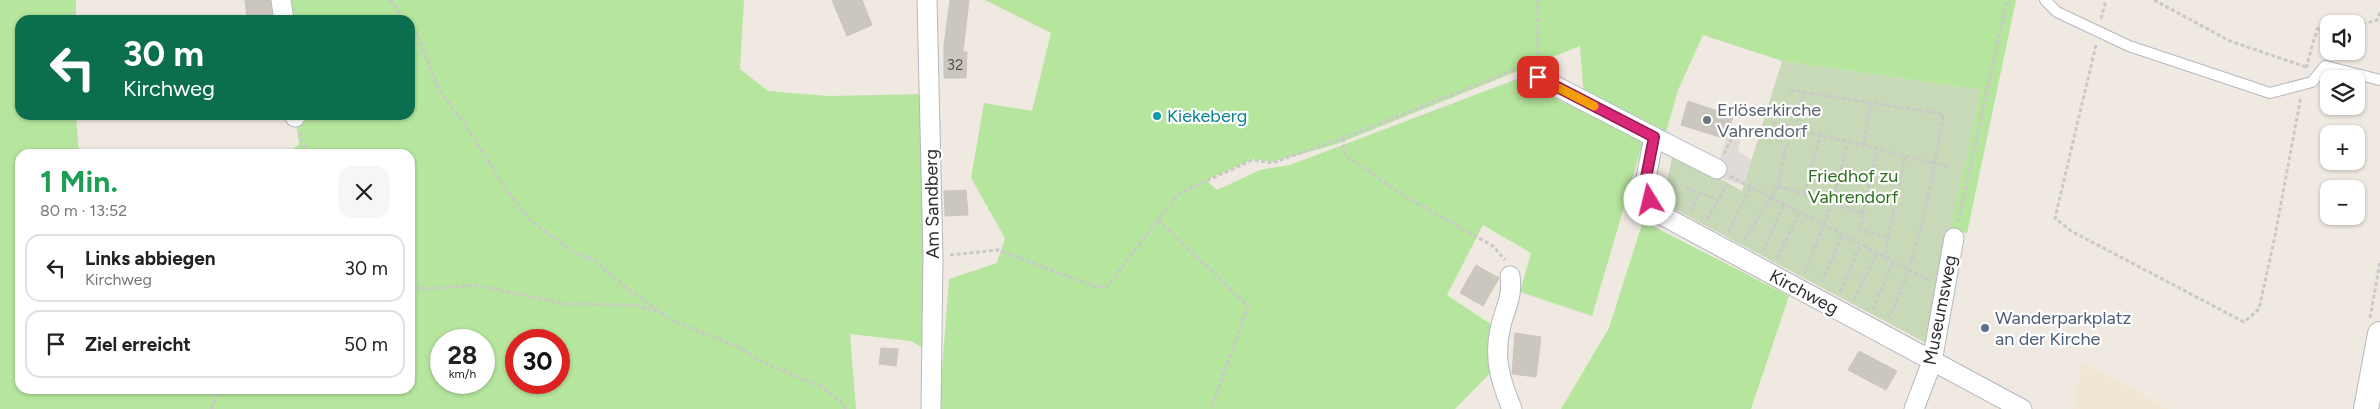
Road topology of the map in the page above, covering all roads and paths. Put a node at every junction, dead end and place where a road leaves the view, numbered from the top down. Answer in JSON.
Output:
{"nodes":[{"id":1,"x":281,"y":0,"type":"edge"},
{"id":2,"x":390,"y":0,"type":"edge"},
{"id":3,"x":927,"y":0,"type":"edge"},
{"id":4,"x":1538,"y":0,"type":"edge"},
{"id":5,"x":2007,"y":0,"type":"edge"},
{"id":6,"x":2045,"y":0,"type":"edge"},
{"id":7,"x":2106,"y":0,"type":"edge"},
{"id":8,"x":2154,"y":0,"type":"edge"},
{"id":9,"x":2380,"y":12,"type":"edge"},
{"id":10,"x":283,"y":15,"type":"edge"},
{"id":11,"x":401,"y":15,"type":"edge"},
{"id":12,"x":2365,"y":23,"type":"edge"},
{"id":13,"x":2320,"y":29,"type":"edge"},
{"id":14,"x":415,"y":32,"type":"edge"},
{"id":15,"x":2099,"y":32,"type":"junction"},
{"id":16,"x":2306,"y":67,"type":"junction"},
{"id":17,"x":1538,"y":69,"type":"junction"},
{"id":18,"x":2322,"y":70,"type":"edge"},
{"id":19,"x":2341,"y":70,"type":"edge"},
{"id":20,"x":2320,"y":71,"type":"edge"},
{"id":21,"x":2320,"y":72,"type":"edge"},
{"id":22,"x":2365,"y":76,"type":"edge"},
{"id":23,"x":2380,"y":80,"type":"edge"},
{"id":24,"x":2303,"y":84,"type":"junction"},
{"id":25,"x":1790,"y":90,"type":"dead end"},
{"id":26,"x":1803,"y":92,"type":"junction"},
{"id":27,"x":1872,"y":103,"type":"junction"},
{"id":28,"x":296,"y":120,"type":"edge"},
{"id":29,"x":1773,"y":124,"type":"dead end"},
{"id":30,"x":1729,"y":128,"type":"dead end"},
{"id":31,"x":1790,"y":128,"type":"junction"},
{"id":32,"x":1795,"y":129,"type":"junction"},
{"id":33,"x":1820,"y":136,"type":"junction"},
{"id":34,"x":1654,"y":137,"type":"junction"},
{"id":35,"x":1343,"y":138,"type":"junction"},
{"id":36,"x":1848,"y":142,"type":"junction"},
{"id":37,"x":1863,"y":146,"type":"junction"},
{"id":38,"x":305,"y":149,"type":"edge"},
{"id":39,"x":1877,"y":149,"type":"junction"},
{"id":40,"x":1905,"y":157,"type":"junction"},
{"id":41,"x":1935,"y":164,"type":"junction"},
{"id":42,"x":1949,"y":167,"type":"dead end"},
{"id":43,"x":1724,"y":173,"type":"junction"},
{"id":44,"x":1778,"y":186,"type":"junction"},
{"id":45,"x":1751,"y":187,"type":"junction"},
{"id":46,"x":1686,"y":188,"type":"dead end"},
{"id":47,"x":1699,"y":193,"type":"junction"},
{"id":48,"x":1805,"y":194,"type":"junction"},
{"id":49,"x":1769,"y":196,"type":"junction"},
{"id":50,"x":1718,"y":199,"type":"junction"},
{"id":51,"x":1832,"y":202,"type":"junction"},
{"id":52,"x":1784,"y":204,"type":"junction"},
{"id":53,"x":1690,"y":212,"type":"dead end"},
{"id":54,"x":1799,"y":212,"type":"junction"},
{"id":55,"x":1863,"y":213,"type":"junction"},
{"id":56,"x":1158,"y":220,"type":"junction"},
{"id":57,"x":1707,"y":221,"type":"dead end"},
{"id":58,"x":1824,"y":226,"type":"junction"},
{"id":59,"x":1728,"y":232,"type":"dead end"},
{"id":60,"x":1842,"y":235,"type":"junction"},
{"id":61,"x":1888,"y":237,"type":"junction"},
{"id":62,"x":1954,"y":238,"type":"joint"},
{"id":63,"x":1744,"y":240,"type":"dead end"},
{"id":64,"x":1860,"y":245,"type":"junction"},
{"id":65,"x":1763,"y":250,"type":"dead end"},
{"id":66,"x":1876,"y":254,"type":"junction"},
{"id":67,"x":933,"y":256,"type":"junction"},
{"id":68,"x":1777,"y":258,"type":"dead end"},
{"id":69,"x":1885,"y":258,"type":"junction"},
{"id":70,"x":1893,"y":262,"type":"junction"},
{"id":71,"x":1909,"y":271,"type":"junction"},
{"id":72,"x":1805,"y":273,"type":"dead end"},
{"id":73,"x":1510,"y":276,"type":"joint"},
{"id":74,"x":1822,"y":282,"type":"dead end"},
{"id":75,"x":415,"y":288,"type":"edge"},
{"id":76,"x":1945,"y":288,"type":"junction"},
{"id":77,"x":1840,"y":292,"type":"dead end"},
{"id":78,"x":1854,"y":299,"type":"dead end"},
{"id":79,"x":1873,"y":309,"type":"dead end"},
{"id":80,"x":660,"y":312,"type":"junction"},
{"id":81,"x":1889,"y":318,"type":"dead end"},
{"id":82,"x":2380,"y":334,"type":"edge"},
{"id":83,"x":1932,"y":362,"type":"junction"},
{"id":84,"x":217,"y":394,"type":"edge"},
{"id":85,"x":211,"y":409,"type":"edge"},
{"id":86,"x":846,"y":409,"type":"edge"},
{"id":87,"x":931,"y":409,"type":"edge"},
{"id":88,"x":1211,"y":409,"type":"edge"},
{"id":89,"x":1512,"y":409,"type":"edge"},
{"id":90,"x":1914,"y":409,"type":"edge"},
{"id":91,"x":2022,"y":409,"type":"edge"},
{"id":92,"x":2366,"y":409,"type":"edge"}],
"edges":[{"from":1,"to":10,"type":"street"},
{"from":2,"to":11,"type":"path"},
{"from":3,"to":67,"type":"street","name":"Am Sandberg"},
{"from":4,"to":17,"type":"path"},
{"from":5,"to":62,"type":"path"},
{"from":6,"to":15,"type":"lane"},
{"from":7,"to":15,"type":"path"},
{"from":8,"to":16,"type":"path"},
{"from":9,"to":12,"type":"path"},
{"from":13,"to":16,"type":"path"},
{"from":14,"to":80,"type":"path"},
{"from":15,"to":24,"type":"lane"},
{"from":15,"to":24,"type":"path"},
{"from":16,"to":20,"type":"path"},
{"from":16,"to":24,"type":"path"},
{"from":17,"to":34,"type":"street"},
{"from":17,"to":35,"type":"path"},
{"from":18,"to":19,"type":"lane"},
{"from":21,"to":24,"type":"lane"},
{"from":22,"to":23,"type":"lane"},
{"from":25,"to":26,"type":"path"},
{"from":26,"to":27,"type":"path"},
{"from":26,"to":32,"type":"path"},
{"from":27,"to":37,"type":"path"},
{"from":27,"to":41,"type":"path"},
{"from":28,"to":38,"type":"path"},
{"from":29,"to":31,"type":"path"},
{"from":30,"to":43,"type":"path"},
{"from":31,"to":32,"type":"path"},
{"from":31,"to":44,"type":"path"},
{"from":32,"to":33,"type":"path"},
{"from":33,"to":36,"type":"path"},
{"from":33,"to":48,"type":"path"},
{"from":34,"to":43,"type":"street"},
{"from":34,"to":83,"type":"street","name":"Kirchweg"},
{"from":35,"to":56,"type":"path"},
{"from":35,"to":73,"type":"path"},
{"from":36,"to":37,"type":"path"},
{"from":36,"to":51,"type":"path"},
{"from":37,"to":39,"type":"path"},
{"from":39,"to":40,"type":"path"},
{"from":39,"to":55,"type":"path"},
{"from":40,"to":41,"type":"path"},
{"from":40,"to":61,"type":"path"},
{"from":41,"to":42,"type":"path"},
{"from":41,"to":71,"type":"path"},
{"from":43,"to":45,"type":"path"},
{"from":43,"to":50,"type":"path"},
{"from":44,"to":48,"type":"path"},
{"from":44,"to":49,"type":"path"},
{"from":45,"to":49,"type":"path"},
{"from":45,"to":59,"type":"path"},
{"from":46,"to":47,"type":"path"},
{"from":47,"to":50,"type":"path"},
{"from":47,"to":53,"type":"path"},
{"from":48,"to":51,"type":"path"},
{"from":49,"to":52,"type":"path"},
{"from":49,"to":63,"type":"path"},
{"from":50,"to":57,"type":"path"},
{"from":51,"to":55,"type":"path"},
{"from":51,"to":58,"type":"path"},
{"from":52,"to":54,"type":"path"},
{"from":52,"to":65,"type":"path"},
{"from":54,"to":58,"type":"path"},
{"from":54,"to":68,"type":"path"},
{"from":55,"to":61,"type":"path"},
{"from":56,"to":67,"type":"path"},
{"from":56,"to":88,"type":"path"},
{"from":58,"to":60,"type":"path"},
{"from":58,"to":72,"type":"path"},
{"from":60,"to":64,"type":"path"},
{"from":60,"to":74,"type":"path"},
{"from":61,"to":69,"type":"path"},
{"from":62,"to":76,"type":"street","name":"Museumsweg"},
{"from":64,"to":66,"type":"path"},
{"from":64,"to":77,"type":"path"},
{"from":66,"to":69,"type":"path"},
{"from":66,"to":78,"type":"path"},
{"from":67,"to":87,"type":"street","name":"Am Sandberg"},
{"from":69,"to":70,"type":"path"},
{"from":70,"to":71,"type":"path"},
{"from":70,"to":79,"type":"path"},
{"from":71,"to":76,"type":"path"},
{"from":71,"to":81,"type":"path"},
{"from":73,"to":89,"type":"street"},
{"from":75,"to":80,"type":"path"},
{"from":76,"to":83,"type":"street","name":"Museumsweg"},
{"from":80,"to":86,"type":"path"},
{"from":82,"to":92,"type":"street"},
{"from":83,"to":90,"type":"street","name":"Museumsweg"},
{"from":83,"to":91,"type":"street","name":"Kirchweg"},
{"from":84,"to":85,"type":"path"}]}
